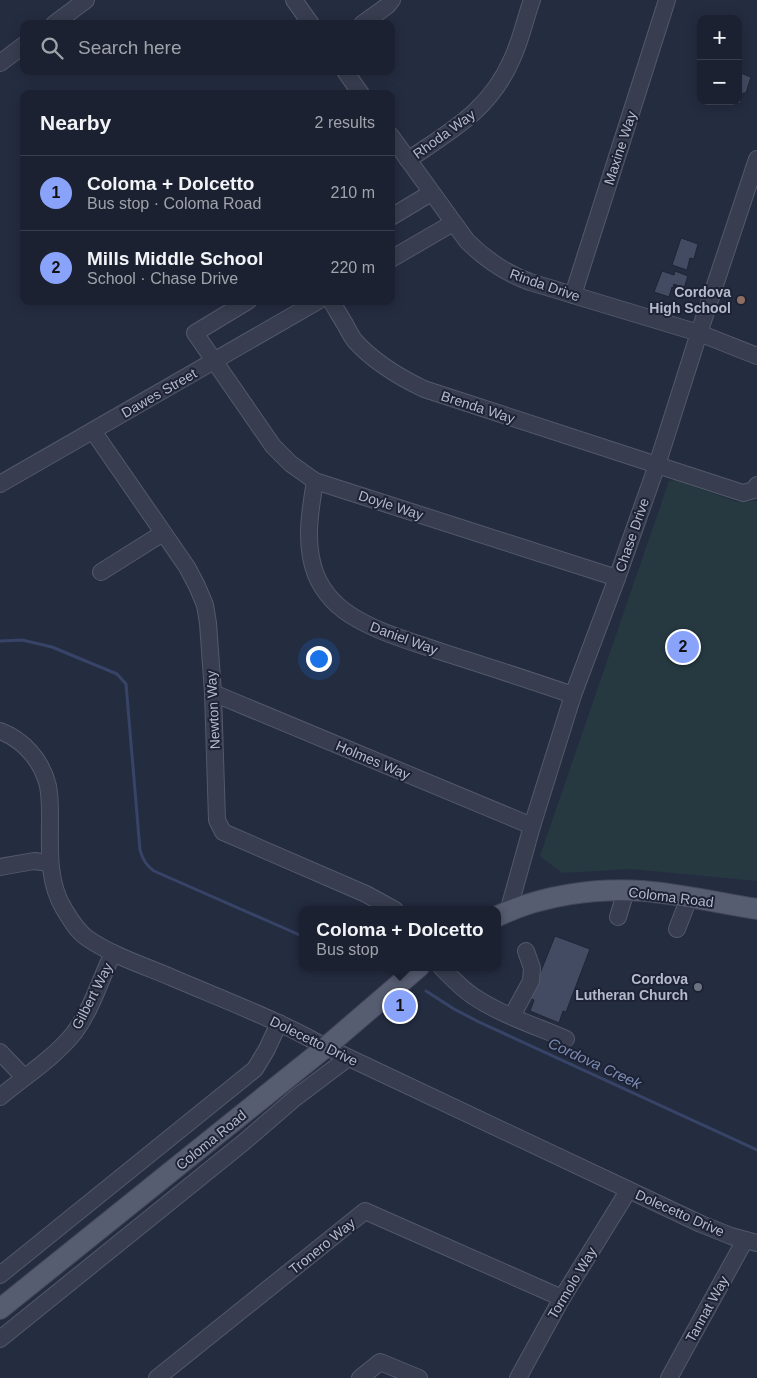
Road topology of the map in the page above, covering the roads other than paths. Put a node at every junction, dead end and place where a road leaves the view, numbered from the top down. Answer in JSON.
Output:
{"nodes":[{"id":1,"x":86,"y":0,"type":"edge"},
{"id":2,"x":294,"y":0,"type":"edge"},
{"id":3,"x":392,"y":0,"type":"edge"},
{"id":4,"x":532,"y":0,"type":"edge"},
{"id":5,"x":667,"y":0,"type":"edge"},
{"id":6,"x":59,"y":20,"type":"edge"},
{"id":7,"x":308,"y":20,"type":"edge"},
{"id":8,"x":368,"y":20,"type":"edge"},
{"id":9,"x":20,"y":49,"type":"edge"},
{"id":10,"x":0,"y":63,"type":"edge"},
{"id":11,"x":348,"y":75,"type":"edge"},
{"id":12,"x":358,"y":90,"type":"edge"},
{"id":13,"x":395,"y":142,"type":"edge"},
{"id":14,"x":757,"y":158,"type":"edge"},
{"id":15,"x":408,"y":160,"type":"junction"},
{"id":16,"x":432,"y":193,"type":"junction"},
{"id":17,"x":395,"y":215,"type":"edge"},
{"id":18,"x":453,"y":223,"type":"junction"},
{"id":19,"x":395,"y":257,"type":"edge"},
{"id":20,"x":572,"y":295,"type":"junction"},
{"id":21,"x":241,"y":305,"type":"edge"},
{"id":22,"x":311,"y":305,"type":"edge"},
{"id":23,"x":333,"y":305,"type":"edge"},
{"id":24,"x":699,"y":333,"type":"junction"},
{"id":25,"x":757,"y":356,"type":"edge"},
{"id":26,"x":213,"y":361,"type":"junction"},
{"id":27,"x":93,"y":431,"type":"junction"},
{"id":28,"x":657,"y":465,"type":"junction"},
{"id":29,"x":315,"y":481,"type":"junction"},
{"id":30,"x":0,"y":484,"type":"edge"},
{"id":31,"x":757,"y":485,"type":"edge"},
{"id":32,"x":164,"y":533,"type":"junction"},
{"id":33,"x":101,"y":572,"type":"dead end"},
{"id":34,"x":617,"y":578,"type":"junction"},
{"id":35,"x":213,"y":693,"type":"junction"},
{"id":36,"x":573,"y":695,"type":"junction"},
{"id":37,"x":0,"y":731,"type":"edge"},
{"id":38,"x":532,"y":826,"type":"junction"},
{"id":39,"x":50,"y":863,"type":"junction"},
{"id":40,"x":0,"y":867,"type":"edge"},
{"id":41,"x":626,"y":891,"type":"junction"},
{"id":42,"x":689,"y":898,"type":"junction"},
{"id":43,"x":388,"y":906,"type":"edge"},
{"id":44,"x":757,"y":909,"type":"edge"},
{"id":45,"x":503,"y":914,"type":"edge"},
{"id":46,"x":618,"y":917,"type":"dead end"},
{"id":47,"x":677,"y":929,"type":"dead end"},
{"id":48,"x":526,"y":951,"type":"dead end"},
{"id":49,"x":113,"y":953,"type":"junction"},
{"id":50,"x":414,"y":971,"type":"edge"},
{"id":51,"x":445,"y":971,"type":"edge"},
{"id":52,"x":512,"y":1016,"type":"junction"},
{"id":53,"x":279,"y":1023,"type":"junction"},
{"id":54,"x":566,"y":1039,"type":"dead end"},
{"id":55,"x":326,"y":1047,"type":"junction"},
{"id":56,"x":0,"y":1052,"type":"edge"},
{"id":57,"x":348,"y":1058,"type":"junction"},
{"id":58,"x":24,"y":1076,"type":"junction"},
{"id":59,"x":0,"y":1097,"type":"edge"},
{"id":60,"x":628,"y":1190,"type":"junction"},
{"id":61,"x":751,"y":1242,"type":"edge"},
{"id":62,"x":0,"y":1275,"type":"edge"},
{"id":63,"x":562,"y":1298,"type":"junction"},
{"id":64,"x":0,"y":1308,"type":"edge"},
{"id":65,"x":0,"y":1339,"type":"edge"},
{"id":66,"x":157,"y":1378,"type":"edge"},
{"id":67,"x":360,"y":1378,"type":"edge"},
{"id":68,"x":419,"y":1378,"type":"edge"},
{"id":69,"x":518,"y":1378,"type":"edge"},
{"id":70,"x":669,"y":1378,"type":"edge"}],
"edges":[{"from":1,"to":6,"type":"street"},
{"from":2,"to":7,"type":"street"},
{"from":3,"to":8,"type":"street"},
{"from":4,"to":15,"type":"street","name":"Rhoda Way"},
{"from":5,"to":20,"type":"street","name":"Maxine Way"},
{"from":9,"to":10,"type":"street"},
{"from":11,"to":12,"type":"street"},
{"from":13,"to":15,"type":"street","name":"Rinda Drive"},
{"from":14,"to":24,"type":"street","name":"Chase Drive"},
{"from":15,"to":16,"type":"street","name":"Rinda Drive"},
{"from":16,"to":17,"type":"street"},
{"from":16,"to":18,"type":"street","name":"Rinda Drive"},
{"from":18,"to":19,"type":"street"},
{"from":18,"to":20,"type":"street","name":"Rinda Drive"},
{"from":20,"to":24,"type":"street","name":"Rinda Drive"},
{"from":21,"to":26,"type":"street","name":"Doyle Way"},
{"from":22,"to":26,"type":"street","name":"Dawes Street"},
{"from":23,"to":28,"type":"street","name":"Brenda Way"},
{"from":24,"to":25,"type":"street","name":"Rinda Drive"},
{"from":24,"to":28,"type":"street","name":"Chase Drive"},
{"from":26,"to":27,"type":"street","name":"Dawes Street"},
{"from":26,"to":29,"type":"street","name":"Doyle Way"},
{"from":27,"to":30,"type":"street","name":"Dawes Street"},
{"from":27,"to":32,"type":"street","name":"Newton Way"},
{"from":28,"to":31,"type":"street","name":"Brenda Way"},
{"from":28,"to":34,"type":"street","name":"Chase Drive"},
{"from":29,"to":34,"type":"street","name":"Doyle Way"},
{"from":29,"to":36,"type":"street","name":"Daniel Way"},
{"from":32,"to":33,"type":"street"},
{"from":32,"to":35,"type":"street","name":"Newton Way"},
{"from":34,"to":36,"type":"street","name":"Chase Drive"},
{"from":35,"to":38,"type":"street","name":"Holmes Way"},
{"from":35,"to":43,"type":"street","name":"Newton Way"},
{"from":36,"to":38,"type":"street","name":"Chase Drive"},
{"from":37,"to":39,"type":"street","name":"Dolecetto Drive"},
{"from":38,"to":45,"type":"street","name":"Chase Drive"},
{"from":39,"to":40,"type":"street"},
{"from":39,"to":49,"type":"street","name":"Dolecetto Drive"},
{"from":41,"to":42,"type":"main road","name":"Coloma Road"},
{"from":41,"to":45,"type":"main road","name":"Coloma Road"},
{"from":41,"to":46,"type":"street"},
{"from":42,"to":44,"type":"main road","name":"Coloma Road"},
{"from":42,"to":47,"type":"street"},
{"from":48,"to":52,"type":"street"},
{"from":49,"to":53,"type":"street","name":"Dolecetto Drive"},
{"from":49,"to":58,"type":"street","name":"Gilbert Way"},
{"from":50,"to":55,"type":"main road","name":"Coloma Road"},
{"from":51,"to":52,"type":"street"},
{"from":52,"to":54,"type":"street"},
{"from":53,"to":55,"type":"street","name":"Dolecetto Drive"},
{"from":53,"to":62,"type":"street"},
{"from":55,"to":57,"type":"street","name":"Dolecetto Drive"},
{"from":55,"to":64,"type":"main road","name":"Coloma Road"},
{"from":56,"to":58,"type":"street"},
{"from":57,"to":60,"type":"street","name":"Dolecetto Drive"},
{"from":57,"to":65,"type":"street"},
{"from":58,"to":59,"type":"street","name":"Gilbert Way"},
{"from":60,"to":61,"type":"street","name":"Dolecetto Drive"},
{"from":60,"to":63,"type":"street","name":"Tormolo Way"},
{"from":61,"to":70,"type":"street","name":"Tannat Way"},
{"from":63,"to":66,"type":"street","name":"Tronero Way"},
{"from":63,"to":69,"type":"street","name":"Tormolo Way"},
{"from":67,"to":68,"type":"street"}]}
